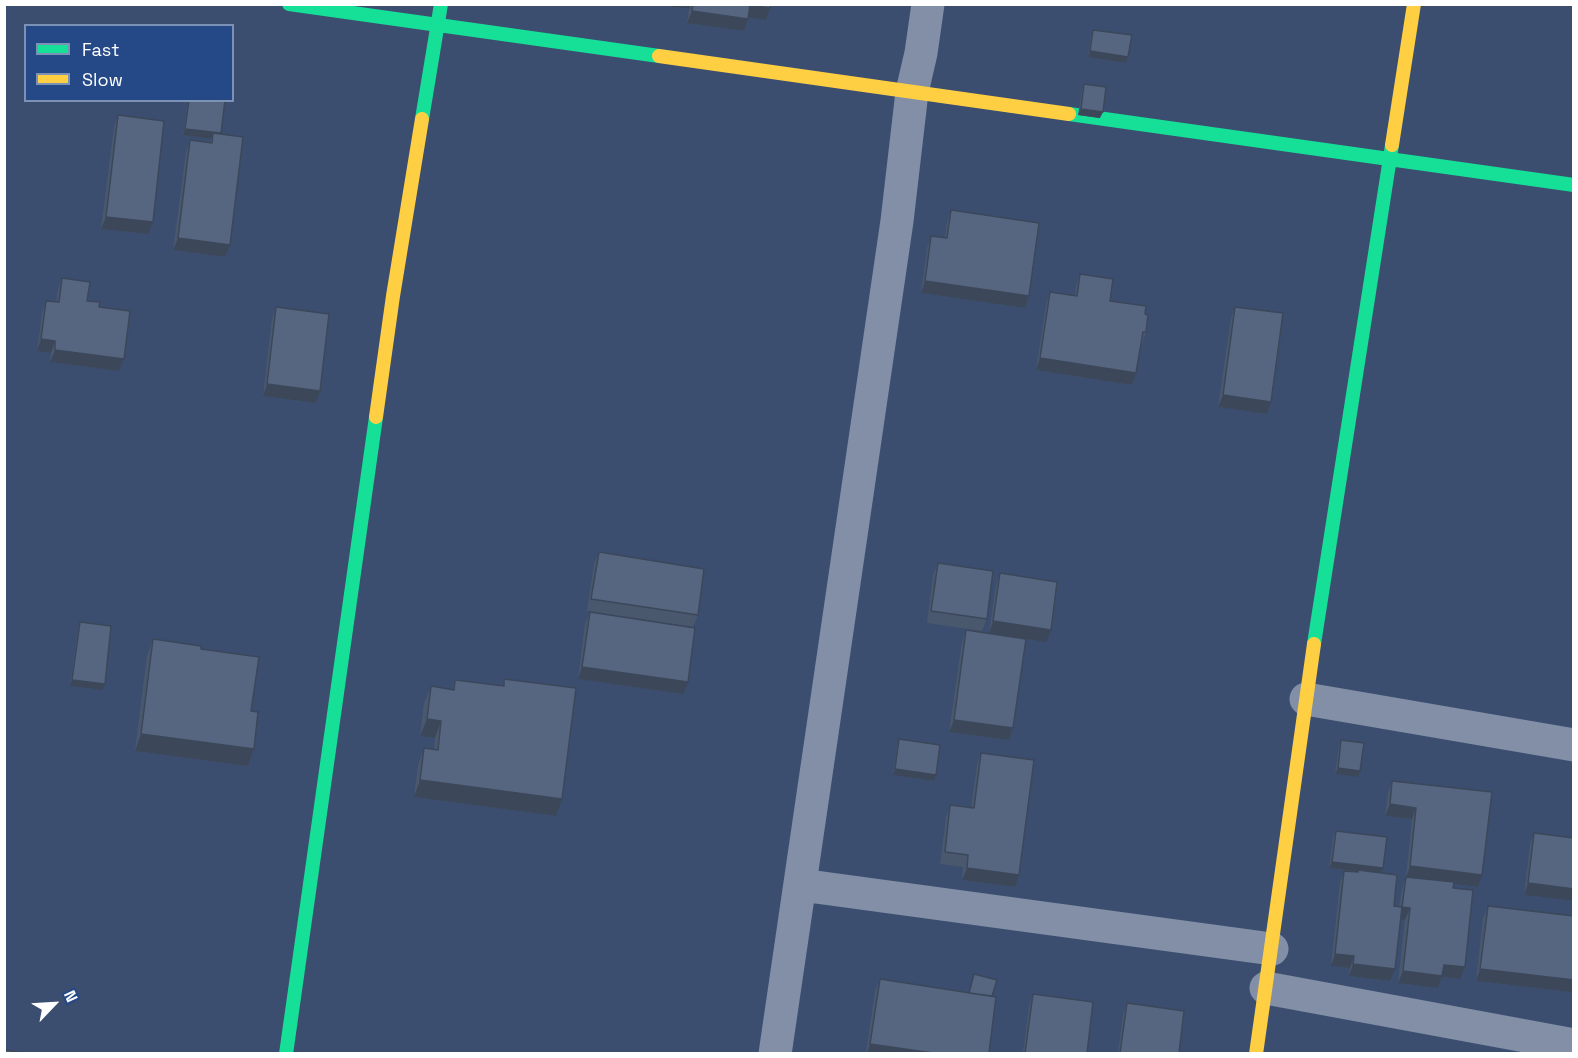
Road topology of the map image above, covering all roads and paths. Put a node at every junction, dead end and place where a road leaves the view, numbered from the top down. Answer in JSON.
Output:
{"nodes":[{"id":1,"x":289,"y":4,"type":"edge"},
{"id":2,"x":441,"y":4,"type":"edge"},
{"id":3,"x":928,"y":4,"type":"edge"},
{"id":4,"x":1414,"y":4,"type":"edge"},
{"id":5,"x":438,"y":25,"type":"junction"},
{"id":6,"x":912,"y":92,"type":"junction"},
{"id":7,"x":1391,"y":159,"type":"junction"},
{"id":8,"x":1574,"y":185,"type":"edge"},
{"id":9,"x":1306,"y":699,"type":"junction"},
{"id":10,"x":1574,"y":745,"type":"edge"},
{"id":11,"x":801,"y":885,"type":"junction"},
{"id":12,"x":1272,"y":949,"type":"junction"},
{"id":13,"x":1266,"y":988,"type":"junction"},
{"id":14,"x":1574,"y":1045,"type":"edge"},
{"id":15,"x":286,"y":1053,"type":"edge"},
{"id":16,"x":775,"y":1053,"type":"edge"},
{"id":17,"x":1256,"y":1053,"type":"edge"}],
"edges":[{"from":1,"to":5,"type":"street"},
{"from":2,"to":5,"type":"street"},
{"from":3,"to":6,"type":"street"},
{"from":4,"to":7,"type":"street"},
{"from":5,"to":6,"type":"street"},
{"from":5,"to":15,"type":"street"},
{"from":6,"to":7,"type":"street"},
{"from":6,"to":11,"type":"street"},
{"from":7,"to":8,"type":"street"},
{"from":7,"to":9,"type":"street"},
{"from":9,"to":10,"type":"street"},
{"from":9,"to":12,"type":"street"},
{"from":11,"to":12,"type":"street"},
{"from":11,"to":16,"type":"street"},
{"from":12,"to":13,"type":"street"},
{"from":13,"to":14,"type":"street"},
{"from":13,"to":17,"type":"street"}]}
